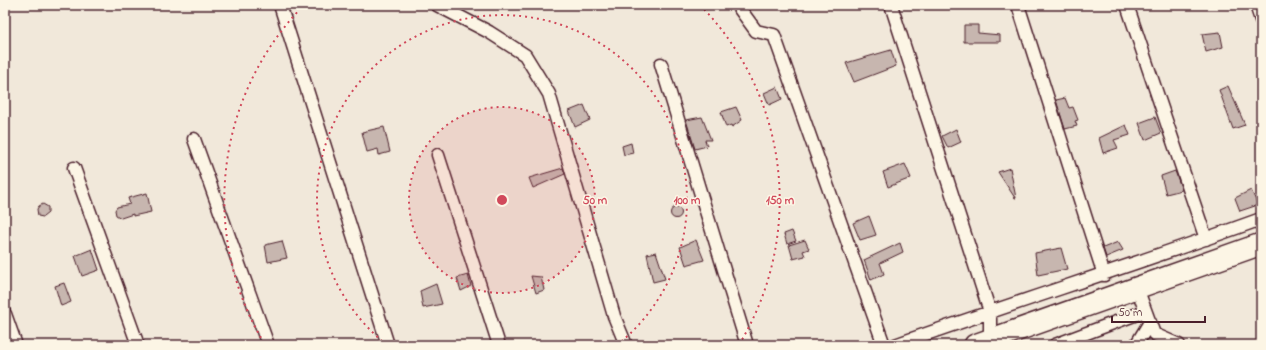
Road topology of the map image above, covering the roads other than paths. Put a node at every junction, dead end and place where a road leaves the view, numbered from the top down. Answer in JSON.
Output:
{"nodes":[{"id":1,"x":280,"y":5,"type":"edge"},
{"id":2,"x":437,"y":5,"type":"edge"},
{"id":3,"x":737,"y":5,"type":"edge"},
{"id":4,"x":891,"y":5,"type":"edge"},
{"id":5,"x":1018,"y":5,"type":"edge"},
{"id":6,"x":1127,"y":5,"type":"edge"},
{"id":7,"x":1256,"y":5,"type":"edge"},
{"id":8,"x":1261,"y":20,"type":"edge"},
{"id":9,"x":661,"y":64,"type":"dead end"},
{"id":10,"x":194,"y":139,"type":"dead end"},
{"id":11,"x":438,"y":156,"type":"dead end"},
{"id":12,"x":74,"y":168,"type":"dead end"},
{"id":13,"x":1261,"y":219,"type":"edge"},
{"id":14,"x":1206,"y":239,"type":"junction"},
{"id":15,"x":1261,"y":244,"type":"edge"},
{"id":16,"x":1104,"y":274,"type":"junction"},
{"id":17,"x":1137,"y":288,"type":"junction"},
{"id":18,"x":990,"y":312,"type":"junction"},
{"id":19,"x":5,"y":314,"type":"edge"},
{"id":20,"x":1148,"y":317,"type":"junction"},
{"id":21,"x":982,"y":342,"type":"edge"},
{"id":22,"x":16,"y":345,"type":"edge"},
{"id":23,"x":138,"y":345,"type":"edge"},
{"id":24,"x":268,"y":345,"type":"edge"},
{"id":25,"x":388,"y":345,"type":"edge"},
{"id":26,"x":499,"y":345,"type":"edge"},
{"id":27,"x":626,"y":345,"type":"edge"},
{"id":28,"x":747,"y":345,"type":"edge"},
{"id":29,"x":884,"y":345,"type":"edge"},
{"id":30,"x":895,"y":345,"type":"edge"},
{"id":31,"x":1055,"y":345,"type":"edge"},
{"id":32,"x":1136,"y":345,"type":"edge"},
{"id":33,"x":1179,"y":345,"type":"edge"}],
"edges":[{"from":1,"to":25,"type":"street"},
{"from":2,"to":27,"type":"street"},
{"from":3,"to":29,"type":"street"},
{"from":4,"to":18,"type":"street"},
{"from":5,"to":16,"type":"street"},
{"from":6,"to":14,"type":"street"},
{"from":7,"to":8,"type":"street"},
{"from":9,"to":28,"type":"street"},
{"from":10,"to":24,"type":"street"},
{"from":11,"to":26,"type":"street"},
{"from":12,"to":23,"type":"street"},
{"from":13,"to":14,"type":"street"},
{"from":14,"to":16,"type":"street"},
{"from":15,"to":17,"type":"highway"},
{"from":16,"to":18,"type":"street"},
{"from":17,"to":20,"type":"street"},
{"from":17,"to":21,"type":"highway"},
{"from":18,"to":21,"type":"street"},
{"from":18,"to":30,"type":"street"},
{"from":19,"to":22,"type":"street"},
{"from":20,"to":31,"type":"street"},
{"from":20,"to":32,"type":"street"},
{"from":20,"to":33,"type":"street"}]}
